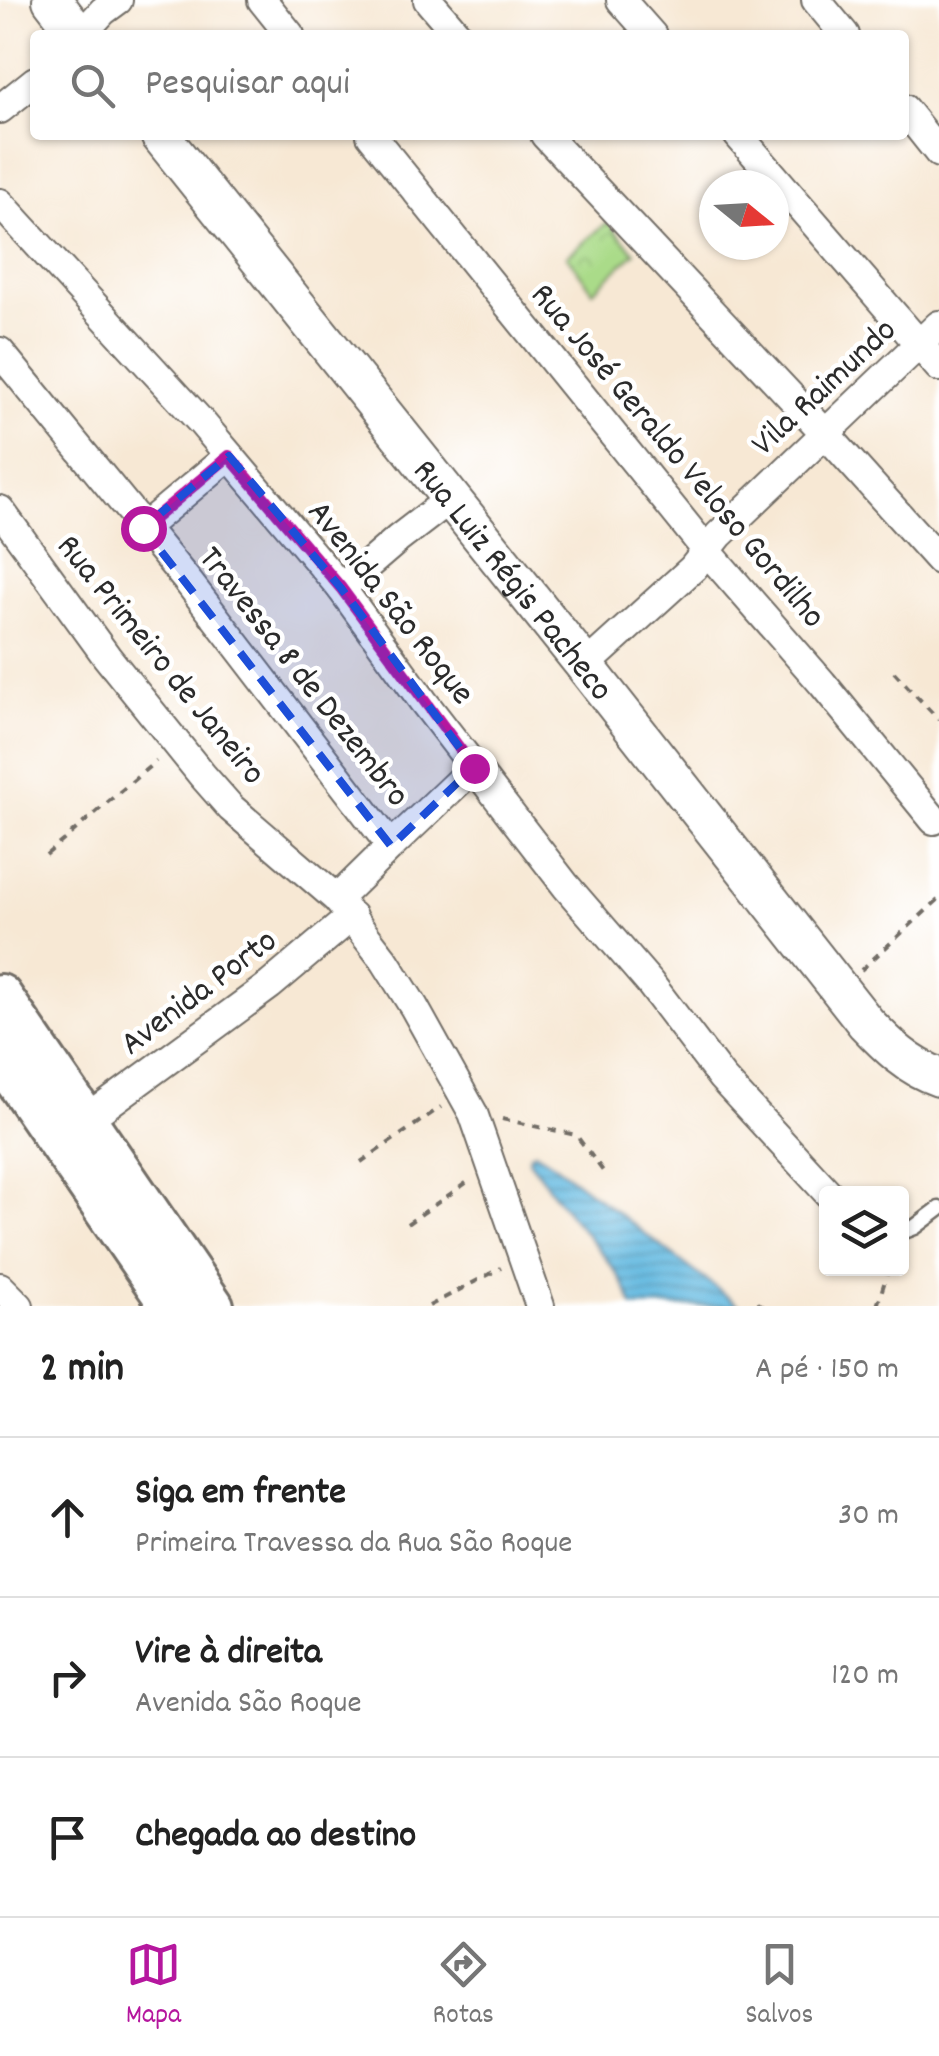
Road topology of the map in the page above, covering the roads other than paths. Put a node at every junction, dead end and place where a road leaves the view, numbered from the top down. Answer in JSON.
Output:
{"nodes":[{"id":1,"x":52,"y":0,"type":"edge"},
{"id":2,"x":118,"y":0,"type":"edge"},
{"id":3,"x":262,"y":0,"type":"edge"},
{"id":4,"x":428,"y":0,"type":"edge"},
{"id":5,"x":621,"y":0,"type":"edge"},
{"id":6,"x":816,"y":0,"type":"edge"},
{"id":7,"x":76,"y":30,"type":"edge"},
{"id":8,"x":85,"y":30,"type":"edge"},
{"id":9,"x":286,"y":30,"type":"edge"},
{"id":10,"x":454,"y":30,"type":"edge"},
{"id":11,"x":648,"y":30,"type":"edge"},
{"id":12,"x":841,"y":30,"type":"edge"},
{"id":13,"x":30,"y":85,"type":"edge"},
{"id":14,"x":0,"y":109,"type":"edge"},
{"id":15,"x":909,"y":115,"type":"edge"},
{"id":16,"x":164,"y":140,"type":"edge"},
{"id":17,"x":375,"y":140,"type":"edge"},
{"id":18,"x":551,"y":140,"type":"edge"},
{"id":19,"x":743,"y":140,"type":"edge"},
{"id":20,"x":939,"y":153,"type":"edge"},
{"id":21,"x":0,"y":203,"type":"edge"},
{"id":22,"x":930,"y":335,"type":"edge"},
{"id":23,"x":0,"y":352,"type":"edge"},
{"id":24,"x":939,"y":367,"type":"edge"},
{"id":25,"x":826,"y":432,"type":"junction"},
{"id":26,"x":229,"y":456,"type":"junction"},
{"id":27,"x":450,"y":500,"type":"junction"},
{"id":28,"x":0,"y":510,"type":"edge"},
{"id":29,"x":143,"y":528,"type":"junction"},
{"id":30,"x":706,"y":551,"type":"junction"},
{"id":31,"x":939,"y":560,"type":"edge"},
{"id":32,"x":341,"y":588,"type":"junction"},
{"id":33,"x":585,"y":666,"type":"junction"},
{"id":34,"x":474,"y":768,"type":"junction"},
{"id":35,"x":934,"y":820,"type":"dead end"},
{"id":36,"x":391,"y":846,"type":"junction"},
{"id":37,"x":344,"y":907,"type":"junction"},
{"id":38,"x":0,"y":996,"type":"edge"},
{"id":39,"x":0,"y":1056,"type":"edge"},
{"id":40,"x":939,"y":1076,"type":"edge"},
{"id":41,"x":86,"y":1120,"type":"junction"},
{"id":42,"x":821,"y":1186,"type":"edge"},
{"id":43,"x":939,"y":1209,"type":"edge"},
{"id":44,"x":909,"y":1229,"type":"edge"},
{"id":45,"x":0,"y":1288,"type":"edge"},
{"id":46,"x":19,"y":1306,"type":"edge"},
{"id":47,"x":172,"y":1306,"type":"edge"},
{"id":48,"x":212,"y":1306,"type":"edge"},
{"id":49,"x":540,"y":1306,"type":"edge"}],
"edges":[{"from":1,"to":7,"type":"main road"},
{"from":2,"to":8,"type":"street"},
{"from":3,"to":9,"type":"street"},
{"from":4,"to":10,"type":"street"},
{"from":5,"to":11,"type":"street"},
{"from":6,"to":12,"type":"street"},
{"from":13,"to":14,"type":"street"},
{"from":15,"to":20,"type":"street"},
{"from":16,"to":27,"type":"main road","name":"Rua Luiz Régis Pacheco"},
{"from":17,"to":30,"type":"street","name":"Rua José Geraldo Veloso Gordilho"},
{"from":18,"to":25,"type":"street"},
{"from":19,"to":22,"type":"street"},
{"from":21,"to":26,"type":"street","name":"Avenida São Roque"},
{"from":22,"to":24,"type":"street"},
{"from":22,"to":25,"type":"street","name":"Vila Raimundo"},
{"from":23,"to":29,"type":"street","name":"Travessa 8 de Dezembro"},
{"from":25,"to":30,"type":"street","name":"Vila Raimundo"},
{"from":25,"to":31,"type":"street"},
{"from":26,"to":29,"type":"street"},
{"from":26,"to":32,"type":"street","name":"Avenida São Roque"},
{"from":27,"to":32,"type":"street"},
{"from":27,"to":33,"type":"main road","name":"Rua Luiz Régis Pacheco"},
{"from":28,"to":37,"type":"street","name":"Rua Primeiro de Janeiro"},
{"from":29,"to":36,"type":"street","name":"Travessa 8 de Dezembro"},
{"from":30,"to":33,"type":"street","name":"Vila Raimundo"},
{"from":30,"to":35,"type":"street","name":"Rua José Geraldo Veloso Gordilho"},
{"from":32,"to":34,"type":"street","name":"Avenida São Roque"},
{"from":33,"to":40,"type":"main road","name":"Rua Luiz Régis Pacheco"},
{"from":34,"to":36,"type":"street"},
{"from":34,"to":42,"type":"street","name":"Avenida São Roque"},
{"from":36,"to":37,"type":"street","name":"Travessa 8 de Dezembro"},
{"from":37,"to":41,"type":"street","name":"Avenida Porto"},
{"from":37,"to":49,"type":"street","name":"Rua Primeiro de Janeiro"},
{"from":38,"to":41,"type":"main road"},
{"from":39,"to":47,"type":"main road"},
{"from":41,"to":48,"type":"main road"},
{"from":43,"to":44,"type":"lane"},
{"from":45,"to":46,"type":"street"}]}
